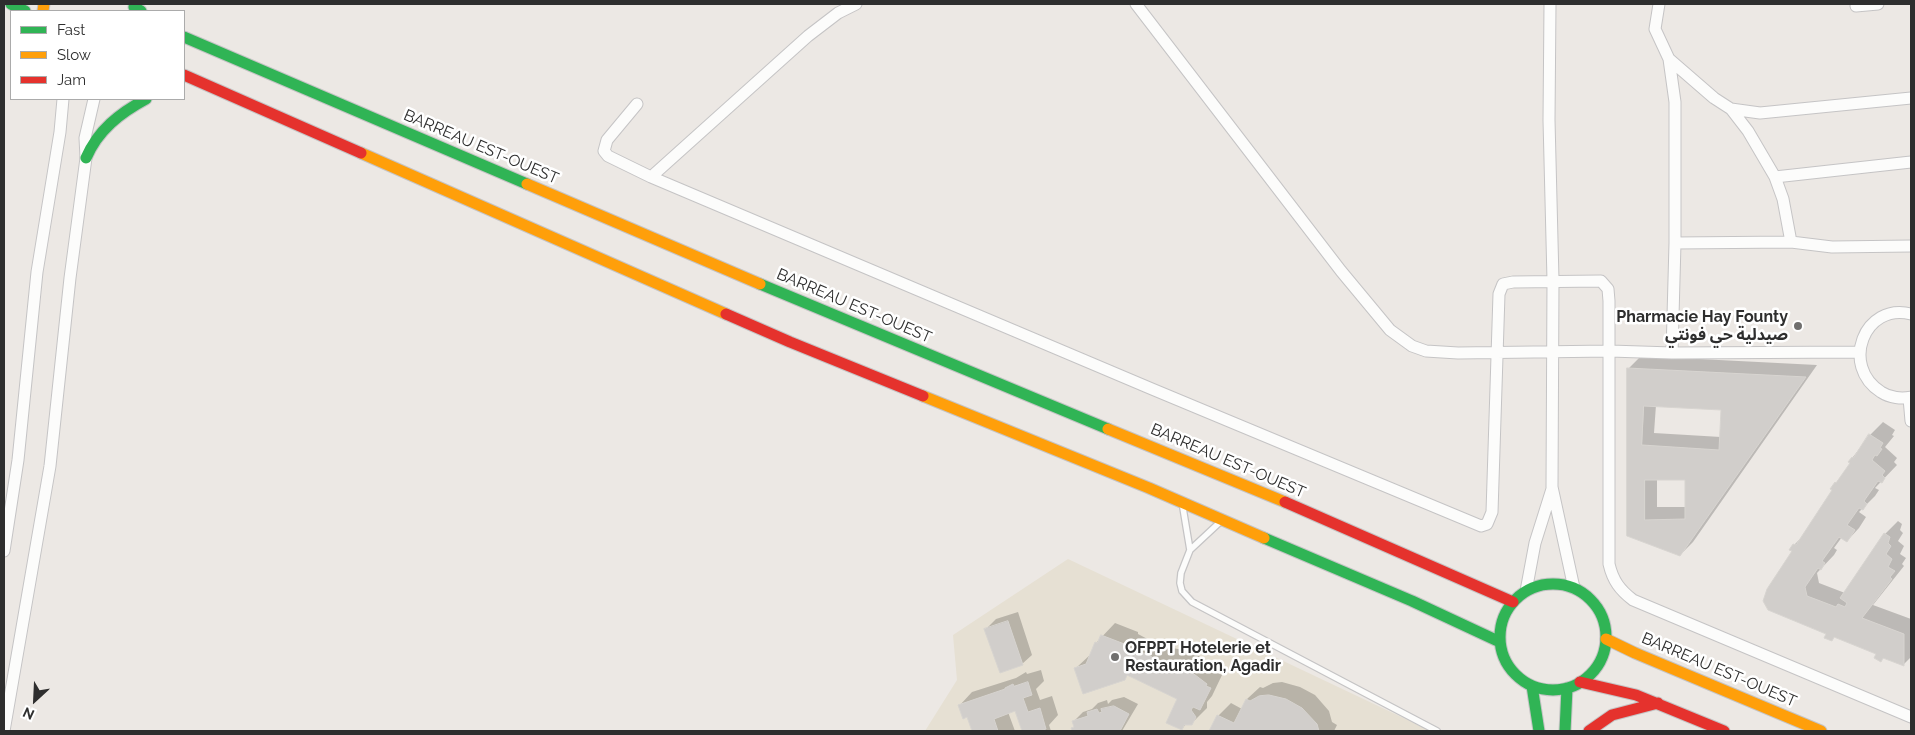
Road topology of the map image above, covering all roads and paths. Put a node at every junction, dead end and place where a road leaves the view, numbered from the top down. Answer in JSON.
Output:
{"nodes":[{"id":1,"x":11,"y":4,"type":"edge"},
{"id":2,"x":856,"y":4,"type":"edge"},
{"id":3,"x":1136,"y":4,"type":"edge"},
{"id":4,"x":1550,"y":4,"type":"edge"},
{"id":5,"x":1659,"y":4,"type":"edge"},
{"id":6,"x":1878,"y":4,"type":"edge"},
{"id":7,"x":1856,"y":6,"type":"dead end"},
{"id":8,"x":23,"y":10,"type":"edge"},
{"id":9,"x":185,"y":37,"type":"edge"},
{"id":10,"x":1669,"y":59,"type":"junction"},
{"id":11,"x":185,"y":76,"type":"edge"},
{"id":12,"x":204,"y":84,"type":"junction"},
{"id":13,"x":185,"y":86,"type":"edge"},
{"id":14,"x":1911,"y":98,"type":"edge"},
{"id":15,"x":63,"y":100,"type":"edge"},
{"id":16,"x":94,"y":100,"type":"edge"},
{"id":17,"x":144,"y":100,"type":"edge"},
{"id":18,"x":637,"y":104,"type":"dead end"},
{"id":19,"x":1731,"y":109,"type":"junction"},
{"id":20,"x":86,"y":158,"type":"junction"},
{"id":21,"x":1911,"y":162,"type":"edge"},
{"id":22,"x":650,"y":177,"type":"junction"},
{"id":23,"x":1775,"y":177,"type":"junction"},
{"id":24,"x":1791,"y":242,"type":"junction"},
{"id":25,"x":1675,"y":243,"type":"junction"},
{"id":26,"x":1911,"y":246,"type":"edge"},
{"id":27,"x":1553,"y":280,"type":"junction"},
{"id":28,"x":1911,"y":314,"type":"edge"},
{"id":29,"x":1610,"y":351,"type":"junction"},
{"id":30,"x":1859,"y":352,"type":"junction"},
{"id":31,"x":1498,"y":353,"type":"junction"},
{"id":32,"x":1552,"y":353,"type":"junction"},
{"id":33,"x":1672,"y":353,"type":"junction"},
{"id":34,"x":1910,"y":397,"type":"edge"},
{"id":35,"x":1911,"y":421,"type":"edge"},
{"id":36,"x":1552,"y":487,"type":"junction"},
{"id":37,"x":1183,"y":503,"type":"junction"},
{"id":38,"x":1223,"y":520,"type":"junction"},
{"id":39,"x":1190,"y":550,"type":"junction"},
{"id":40,"x":4,"y":551,"type":"edge"},
{"id":41,"x":1574,"y":588,"type":"junction"},
{"id":42,"x":1526,"y":591,"type":"junction"},
{"id":43,"x":1513,"y":602,"type":"junction"},
{"id":44,"x":1606,"y":639,"type":"junction"},
{"id":45,"x":1500,"y":642,"type":"junction"},
{"id":46,"x":1580,"y":682,"type":"junction"},
{"id":47,"x":1532,"y":686,"type":"junction"},
{"id":48,"x":1568,"y":688,"type":"junction"},
{"id":49,"x":1658,"y":703,"type":"junction"},
{"id":50,"x":1911,"y":717,"type":"edge"},
{"id":51,"x":4,"y":731,"type":"edge"},
{"id":52,"x":1438,"y":731,"type":"edge"},
{"id":53,"x":1539,"y":731,"type":"edge"},
{"id":54,"x":1565,"y":731,"type":"edge"},
{"id":55,"x":1588,"y":731,"type":"edge"},
{"id":56,"x":1724,"y":731,"type":"edge"},
{"id":57,"x":1820,"y":731,"type":"edge"}],
"edges":[{"from":1,"to":8,"type":"main road"},
{"from":2,"to":22,"type":"street"},
{"from":3,"to":31,"type":"street"},
{"from":4,"to":27,"type":"street"},
{"from":5,"to":10,"type":"street"},
{"from":6,"to":7,"type":"street"},
{"from":9,"to":43,"type":"main road","name":"BARREAU EST-OUEST"},
{"from":10,"to":19,"type":"street"},
{"from":10,"to":25,"type":"street"},
{"from":11,"to":12,"type":"main road"},
{"from":12,"to":13,"type":"main road"},
{"from":12,"to":37,"type":"main road"},
{"from":14,"to":19,"type":"street"},
{"from":15,"to":40,"type":"street"},
{"from":16,"to":20,"type":"street"},
{"from":17,"to":20,"type":"main road"},
{"from":18,"to":22,"type":"street"},
{"from":19,"to":23,"type":"street"},
{"from":20,"to":51,"type":"street"},
{"from":21,"to":23,"type":"street"},
{"from":22,"to":31,"type":"street"},
{"from":23,"to":24,"type":"street"},
{"from":24,"to":25,"type":"street"},
{"from":24,"to":26,"type":"street"},
{"from":25,"to":33,"type":"street"},
{"from":27,"to":29,"type":"street"},
{"from":27,"to":31,"type":"street"},
{"from":27,"to":32,"type":"street"},
{"from":28,"to":30,"type":"street"},
{"from":29,"to":32,"type":"street"},
{"from":29,"to":33,"type":"street"},
{"from":29,"to":50,"type":"street"},
{"from":30,"to":33,"type":"street"},
{"from":30,"to":34,"type":"street"},
{"from":31,"to":32,"type":"street"},
{"from":32,"to":36,"type":"street"},
{"from":34,"to":35,"type":"street"},
{"from":36,"to":41,"type":"street"},
{"from":36,"to":42,"type":"street"},
{"from":37,"to":38,"type":"main road"},
{"from":37,"to":39,"type":"lane"},
{"from":38,"to":39,"type":"lane"},
{"from":38,"to":45,"type":"main road"},
{"from":39,"to":52,"type":"lane"},
{"from":41,"to":42,"type":"main road"},
{"from":41,"to":44,"type":"main road"},
{"from":42,"to":43,"type":"main road"},
{"from":43,"to":45,"type":"main road"},
{"from":44,"to":46,"type":"main road"},
{"from":44,"to":57,"type":"main road","name":"BARREAU EST-OUEST"},
{"from":45,"to":47,"type":"main road"},
{"from":46,"to":48,"type":"main road"},
{"from":46,"to":49,"type":"main road"},
{"from":47,"to":48,"type":"main road"},
{"from":47,"to":53,"type":"main road"},
{"from":48,"to":54,"type":"main road"},
{"from":49,"to":55,"type":"main road"},
{"from":49,"to":56,"type":"main road"}]}
